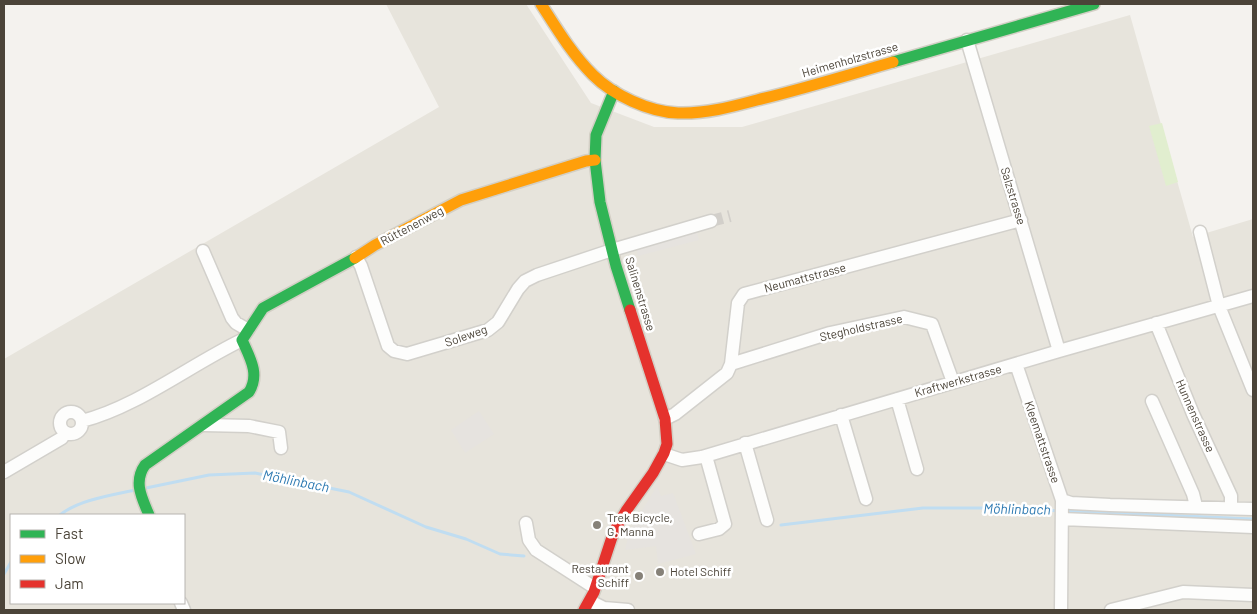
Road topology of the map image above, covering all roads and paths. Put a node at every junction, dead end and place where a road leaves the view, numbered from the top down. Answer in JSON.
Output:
{"nodes":[{"id":1,"x":541,"y":4,"type":"edge"},
{"id":2,"x":1094,"y":4,"type":"edge"},
{"id":3,"x":967,"y":40,"type":"junction"},
{"id":4,"x":614,"y":91,"type":"junction"},
{"id":5,"x":595,"y":160,"type":"junction"},
{"id":6,"x":1021,"y":220,"type":"junction"},
{"id":7,"x":711,"y":221,"type":"tunnel mouth"},
{"id":8,"x":1200,"y":232,"type":"dead end"},
{"id":9,"x":612,"y":250,"type":"junction"},
{"id":10,"x":203,"y":251,"type":"dead end"},
{"id":11,"x":356,"y":257,"type":"junction"},
{"id":12,"x":1253,"y":296,"type":"edge"},
{"id":13,"x":1219,"y":306,"type":"junction"},
{"id":14,"x":1156,"y":323,"type":"junction"},
{"id":15,"x":245,"y":335,"type":"junction"},
{"id":16,"x":1059,"y":351,"type":"junction"},
{"id":17,"x":731,"y":364,"type":"junction"},
{"id":18,"x":1016,"y":364,"type":"junction"},
{"id":19,"x":953,"y":382,"type":"junction"},
{"id":20,"x":1253,"y":390,"type":"edge"},
{"id":21,"x":897,"y":399,"type":"junction"},
{"id":22,"x":1152,"y":401,"type":"dead end"},
{"id":23,"x":841,"y":415,"type":"junction"},
{"id":24,"x":665,"y":419,"type":"junction"},
{"id":25,"x":82,"y":421,"type":"junction"},
{"id":26,"x":204,"y":425,"type":"junction"},
{"id":27,"x":65,"y":433,"type":"junction"},
{"id":28,"x":745,"y":443,"type":"junction"},
{"id":29,"x":281,"y":448,"type":"dead end"},
{"id":30,"x":664,"y":454,"type":"junction"},
{"id":31,"x":706,"y":456,"type":"junction"},
{"id":32,"x":917,"y":469,"type":"dead end"},
{"id":33,"x":4,"y":472,"type":"edge"},
{"id":34,"x":866,"y":499,"type":"dead end"},
{"id":35,"x":1062,"y":500,"type":"junction"},
{"id":36,"x":1196,"y":506,"type":"junction"},
{"id":37,"x":1231,"y":508,"type":"junction"},
{"id":38,"x":1253,"y":509,"type":"edge"},
{"id":39,"x":149,"y":514,"type":"edge"},
{"id":40,"x":1062,"y":519,"type":"junction"},
{"id":41,"x":767,"y":520,"type":"dead end"},
{"id":42,"x":526,"y":522,"type":"dead end"},
{"id":43,"x":1253,"y":527,"type":"edge"},
{"id":44,"x":698,"y":534,"type":"dead end"},
{"id":45,"x":595,"y":588,"type":"junction"},
{"id":46,"x":1253,"y":596,"type":"edge"},
{"id":47,"x":587,"y":606,"type":"edge"},
{"id":48,"x":604,"y":609,"type":"edge"},
{"id":49,"x":628,"y":610,"type":"edge"},
{"id":50,"x":1062,"y":610,"type":"edge"},
{"id":51,"x":1111,"y":610,"type":"edge"}],
"edges":[{"from":1,"to":4,"type":"street"},
{"from":2,"to":3,"type":"street","name":"Heimenholzstrasse"},
{"from":3,"to":4,"type":"street","name":"Heimenholzstrasse"},
{"from":3,"to":6,"type":"street","name":"Salzstrasse"},
{"from":4,"to":5,"type":"street","name":"Salinenstrasse"},
{"from":5,"to":9,"type":"street","name":"Salinenstrasse"},
{"from":5,"to":11,"type":"street","name":"Rüttenenweg"},
{"from":6,"to":16,"type":"street","name":"Salzstrasse"},
{"from":6,"to":17,"type":"street","name":"Neumattstrasse"},
{"from":7,"to":9,"type":"street","name":"Soleweg"},
{"from":8,"to":13,"type":"street"},
{"from":9,"to":11,"type":"street","name":"Soleweg"},
{"from":9,"to":24,"type":"street","name":"Salinenstrasse"},
{"from":10,"to":15,"type":"street"},
{"from":11,"to":15,"type":"street","name":"Rüttenenweg"},
{"from":12,"to":13,"type":"street","name":"Kraftwerkstrasse"},
{"from":13,"to":14,"type":"street","name":"Kraftwerkstrasse"},
{"from":13,"to":20,"type":"street"},
{"from":14,"to":16,"type":"street","name":"Kraftwerkstrasse"},
{"from":14,"to":37,"type":"street","name":"Hunnenstrasse"},
{"from":15,"to":25,"type":"street"},
{"from":15,"to":26,"type":"street"},
{"from":16,"to":18,"type":"street","name":"Kraftwerkstrasse"},
{"from":17,"to":19,"type":"street","name":"Stegholdstrasse"},
{"from":17,"to":24,"type":"street"},
{"from":18,"to":19,"type":"street","name":"Kraftwerkstrasse"},
{"from":18,"to":35,"type":"street","name":"Kleemattstrasse"},
{"from":19,"to":21,"type":"street","name":"Kraftwerkstrasse"},
{"from":21,"to":23,"type":"street","name":"Kraftwerkstrasse"},
{"from":21,"to":32,"type":"street"},
{"from":22,"to":36,"type":"street"},
{"from":23,"to":28,"type":"street","name":"Kraftwerkstrasse"},
{"from":23,"to":34,"type":"street"},
{"from":24,"to":30,"type":"street","name":"Salinenstrasse"},
{"from":25,"to":27,"type":"street"},
{"from":25,"to":27,"type":"street"},
{"from":26,"to":29,"type":"street"},
{"from":26,"to":39,"type":"street"},
{"from":27,"to":33,"type":"street"},
{"from":28,"to":31,"type":"street","name":"Kraftwerkstrasse"},
{"from":28,"to":41,"type":"street"},
{"from":30,"to":31,"type":"street","name":"Kraftwerkstrasse"},
{"from":30,"to":45,"type":"street","name":"Salinenstrasse"},
{"from":31,"to":44,"type":"street"},
{"from":35,"to":36,"type":"street"},
{"from":35,"to":40,"type":"street","name":"Kleemattstrasse"},
{"from":36,"to":37,"type":"street"},
{"from":37,"to":38,"type":"street"},
{"from":40,"to":43,"type":"street"},
{"from":40,"to":50,"type":"street","name":"Kleemattstrasse"},
{"from":42,"to":45,"type":"street"},
{"from":45,"to":47,"type":"street","name":"Salinenstrasse"},
{"from":46,"to":51,"type":"street"},
{"from":47,"to":48,"type":"street"},
{"from":48,"to":49,"type":"street"}]}
